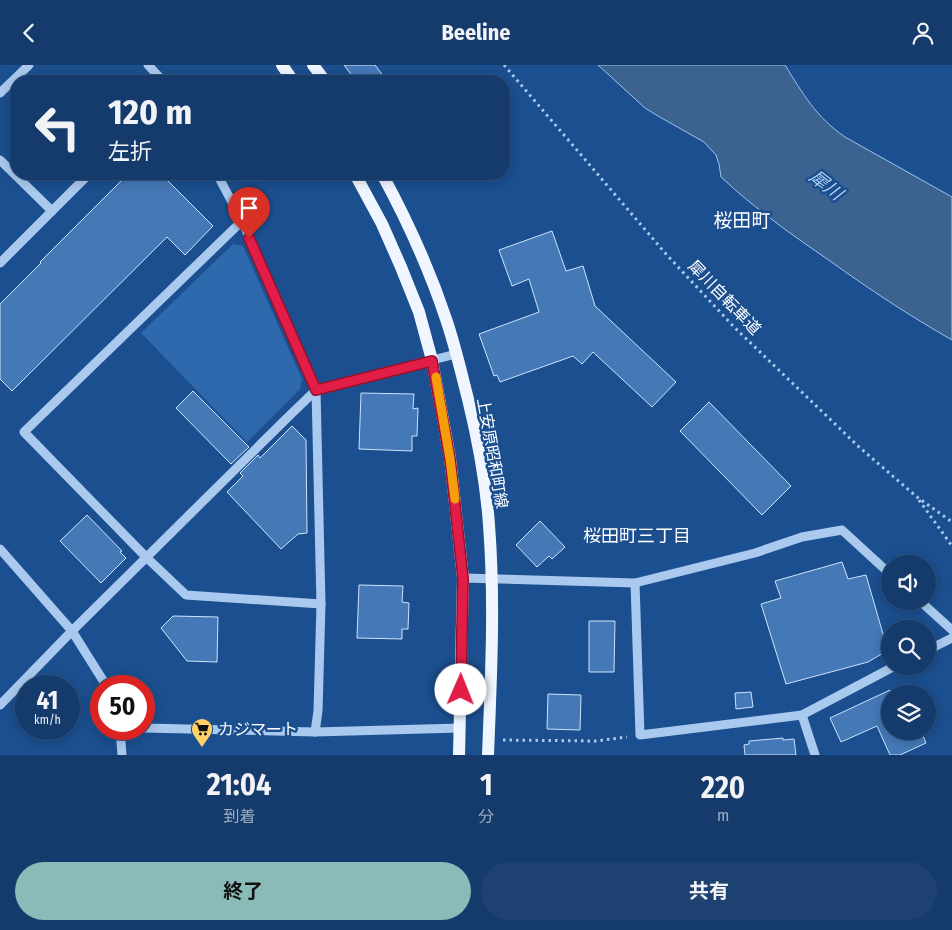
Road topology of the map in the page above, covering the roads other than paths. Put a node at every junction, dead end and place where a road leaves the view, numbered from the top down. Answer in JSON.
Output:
{"nodes":[{"id":1,"x":29,"y":65,"type":"edge"},
{"id":2,"x":148,"y":65,"type":"edge"},
{"id":3,"x":19,"y":75,"type":"edge"},
{"id":4,"x":157,"y":75,"type":"edge"},
{"id":5,"x":10,"y":83,"type":"edge"},
{"id":6,"x":0,"y":93,"type":"edge"},
{"id":7,"x":0,"y":160,"type":"edge"},
{"id":8,"x":10,"y":170,"type":"edge"},
{"id":9,"x":20,"y":180,"type":"edge"},
{"id":10,"x":83,"y":180,"type":"edge"},
{"id":11,"x":219,"y":180,"type":"edge"},
{"id":12,"x":358,"y":180,"type":"edge"},
{"id":13,"x":385,"y":180,"type":"edge"},
{"id":14,"x":52,"y":211,"type":"junction"},
{"id":15,"x":242,"y":221,"type":"junction"},
{"id":16,"x":0,"y":263,"type":"edge"},
{"id":17,"x":456,"y":354,"type":"junction"},
{"id":18,"x":432,"y":361,"type":"junction"},
{"id":19,"x":316,"y":390,"type":"junction"},
{"id":20,"x":0,"y":549,"type":"edge"},
{"id":21,"x":146,"y":557,"type":"junction"},
{"id":22,"x":881,"y":566,"type":"edge"},
{"id":23,"x":463,"y":578,"type":"junction"},
{"id":24,"x":492,"y":579,"type":"junction"},
{"id":25,"x":636,"y":583,"type":"junction"},
{"id":26,"x":320,"y":604,"type":"junction"},
{"id":27,"x":930,"y":610,"type":"edge"},
{"id":28,"x":952,"y":630,"type":"edge"},
{"id":29,"x":72,"y":631,"type":"junction"},
{"id":30,"x":952,"y":638,"type":"edge"},
{"id":31,"x":936,"y":646,"type":"edge"},
{"id":32,"x":881,"y":673,"type":"edge"},
{"id":33,"x":100,"y":675,"type":"edge"},
{"id":34,"x":0,"y":705,"type":"edge"},
{"id":35,"x":802,"y":715,"type":"junction"},
{"id":36,"x":460,"y":727,"type":"junction"},
{"id":37,"x":155,"y":728,"type":"edge"},
{"id":38,"x":315,"y":732,"type":"junction"},
{"id":39,"x":121,"y":740,"type":"edge"},
{"id":40,"x":122,"y":755,"type":"edge"},
{"id":41,"x":459,"y":755,"type":"edge"},
{"id":42,"x":488,"y":755,"type":"edge"},
{"id":43,"x":816,"y":755,"type":"edge"}],
"edges":[{"from":1,"to":3,"type":"street"},
{"from":2,"to":4,"type":"street"},
{"from":5,"to":6,"type":"street"},
{"from":7,"to":8,"type":"street"},
{"from":9,"to":14,"type":"street"},
{"from":10,"to":14,"type":"street"},
{"from":11,"to":15,"type":"street"},
{"from":12,"to":18,"type":"main road"},
{"from":13,"to":17,"type":"main road","name":"上安原昭和町線"},
{"from":14,"to":16,"type":"street"},
{"from":15,"to":19,"type":"street"},
{"from":15,"to":21,"type":"street"},
{"from":17,"to":18,"type":"street"},
{"from":17,"to":24,"type":"main road","name":"上安原昭和町線"},
{"from":18,"to":19,"type":"street"},
{"from":18,"to":23,"type":"main road"},
{"from":19,"to":21,"type":"street"},
{"from":19,"to":26,"type":"street"},
{"from":20,"to":29,"type":"street"},
{"from":21,"to":26,"type":"street"},
{"from":21,"to":29,"type":"street"},
{"from":22,"to":25,"type":"street"},
{"from":23,"to":24,"type":"street"},
{"from":23,"to":36,"type":"main road"},
{"from":24,"to":25,"type":"street"},
{"from":24,"to":42,"type":"main road","name":"上安原昭和町線"},
{"from":25,"to":35,"type":"street"},
{"from":26,"to":38,"type":"street"},
{"from":27,"to":28,"type":"street"},
{"from":29,"to":33,"type":"street"},
{"from":29,"to":34,"type":"street"},
{"from":30,"to":31,"type":"street"},
{"from":32,"to":35,"type":"street"},
{"from":35,"to":43,"type":"street"},
{"from":36,"to":38,"type":"street"},
{"from":36,"to":41,"type":"main road"},
{"from":37,"to":38,"type":"street"},
{"from":39,"to":40,"type":"street"}]}
